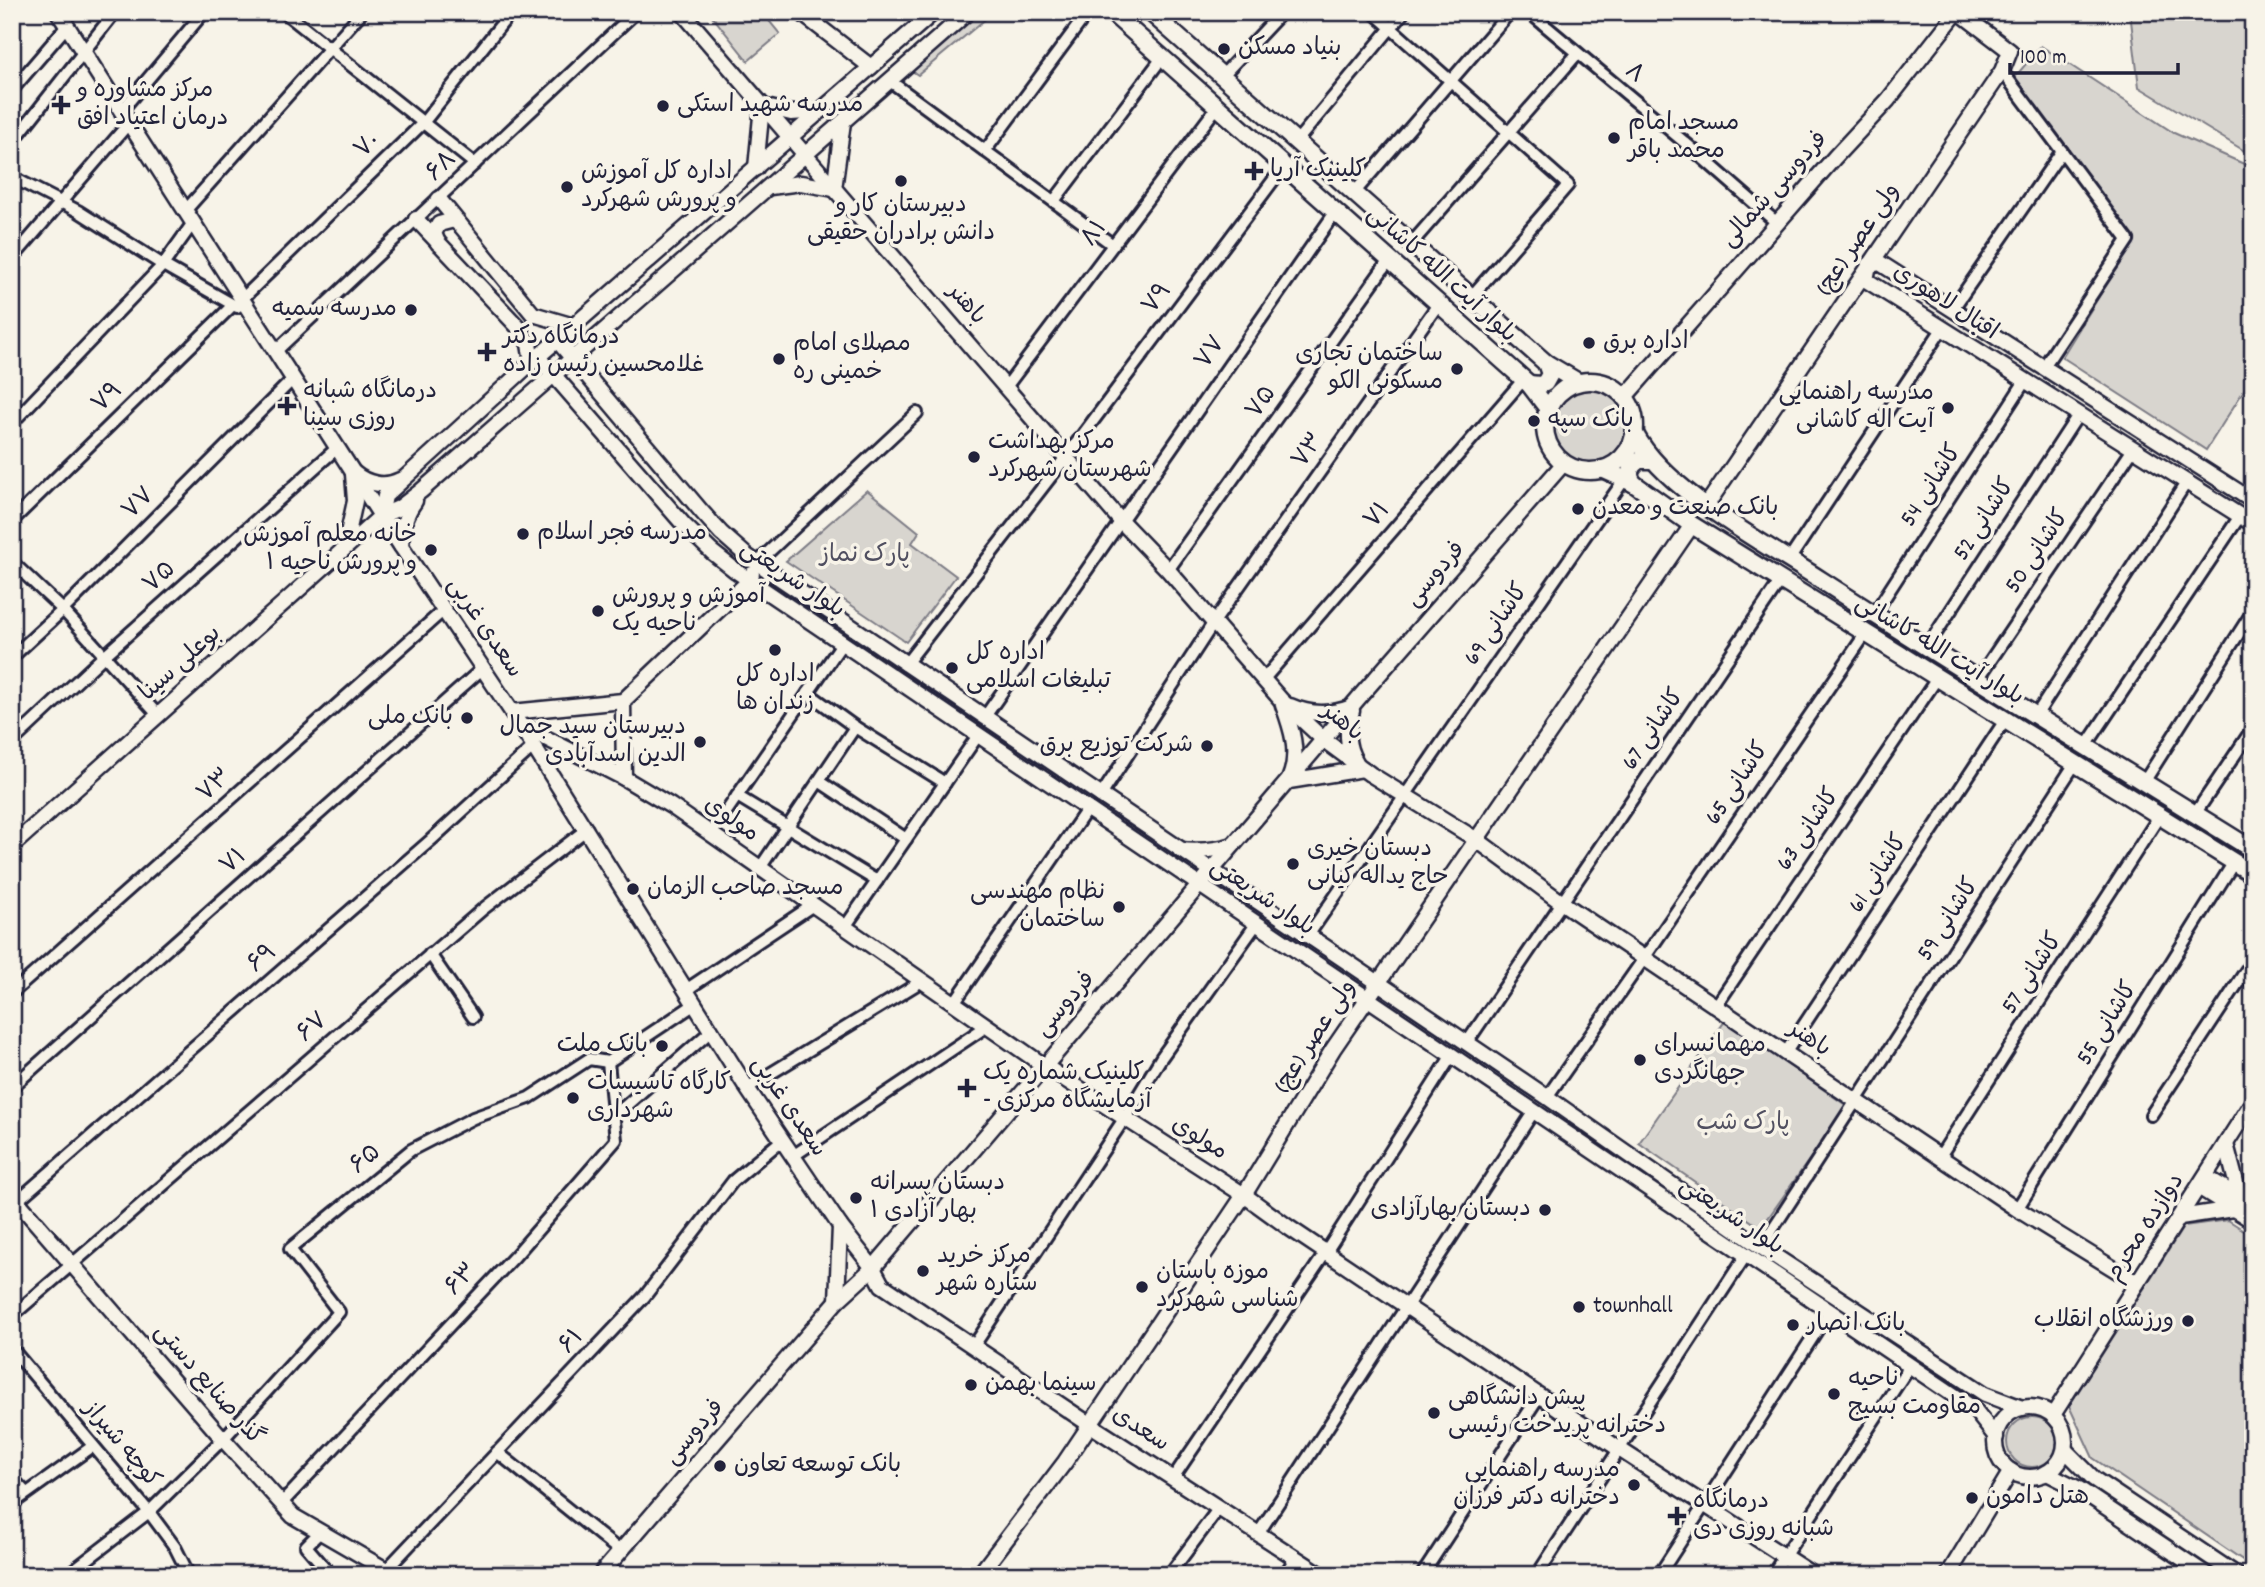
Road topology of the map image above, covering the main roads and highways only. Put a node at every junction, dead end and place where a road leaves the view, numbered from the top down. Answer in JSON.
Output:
{"nodes":[{"id":1,"x":58,"y":12,"type":"edge"},
{"id":2,"x":682,"y":12,"type":"edge"},
{"id":3,"x":800,"y":12,"type":"edge"},
{"id":4,"x":934,"y":12,"type":"edge"},
{"id":5,"x":968,"y":12,"type":"edge"},
{"id":6,"x":1111,"y":12,"type":"edge"},
{"id":7,"x":1123,"y":12,"type":"edge"},
{"id":8,"x":1138,"y":12,"type":"edge"},
{"id":9,"x":1150,"y":12,"type":"edge"},
{"id":10,"x":1958,"y":12,"type":"edge"},
{"id":11,"x":871,"y":67,"type":"junction"},
{"id":12,"x":762,"y":106,"type":"junction"},
{"id":13,"x":822,"y":111,"type":"junction"},
{"id":14,"x":1267,"y":116,"type":"junction"},
{"id":15,"x":843,"y":122,"type":"junction"},
{"id":16,"x":1251,"y":136,"type":"junction"},
{"id":17,"x":790,"y":139,"type":"junction"},
{"id":18,"x":805,"y":156,"type":"junction"},
{"id":19,"x":756,"y":168,"type":"junction"},
{"id":20,"x":769,"y":187,"type":"junction"},
{"id":21,"x":834,"y":190,"type":"junction"},
{"id":22,"x":439,"y":199,"type":"road end"},
{"id":23,"x":416,"y":219,"type":"road end"},
{"id":24,"x":460,"y":225,"type":"junction"},
{"id":25,"x":439,"y":244,"type":"junction"},
{"id":26,"x":1869,"y":265,"type":"junction"},
{"id":27,"x":533,"y":314,"type":"junction"},
{"id":28,"x":574,"y":326,"type":"junction"},
{"id":29,"x":520,"y":329,"type":"junction"},
{"id":30,"x":557,"y":340,"type":"junction"},
{"id":31,"x":572,"y":358,"type":"junction"},
{"id":32,"x":535,"y":359,"type":"junction"},
{"id":33,"x":1546,"y":363,"type":"junction"},
{"id":34,"x":553,"y":375,"type":"junction"},
{"id":35,"x":1527,"y":381,"type":"junction"},
{"id":36,"x":1578,"y":382,"type":"junction"},
{"id":37,"x":1625,"y":397,"type":"junction"},
{"id":38,"x":1548,"y":409,"type":"junction"},
{"id":39,"x":1635,"y":434,"type":"junction"},
{"id":40,"x":1652,"y":460,"type":"junction"},
{"id":41,"x":1564,"y":463,"type":"junction"},
{"id":42,"x":1602,"y":469,"type":"junction"},
{"id":43,"x":353,"y":473,"type":"junction"},
{"id":44,"x":407,"y":476,"type":"junction"},
{"id":45,"x":1629,"y":481,"type":"junction"},
{"id":46,"x":421,"y":491,"type":"junction"},
{"id":47,"x":2253,"y":501,"type":"edge"},
{"id":48,"x":1706,"y":506,"type":"junction"},
{"id":49,"x":381,"y":516,"type":"junction"},
{"id":50,"x":2246,"y":520,"type":"edge"},
{"id":51,"x":1692,"y":525,"type":"junction"},
{"id":52,"x":401,"y":546,"type":"junction"},
{"id":53,"x":345,"y":548,"type":"junction"},
{"id":54,"x":758,"y":562,"type":"junction"},
{"id":55,"x":750,"y":580,"type":"junction"},
{"id":56,"x":623,"y":701,"type":"junction"},
{"id":57,"x":1282,"y":701,"type":"junction"},
{"id":58,"x":1353,"y":706,"type":"junction"},
{"id":59,"x":512,"y":712,"type":"junction"},
{"id":60,"x":521,"y":726,"type":"junction"},
{"id":61,"x":1324,"y":740,"type":"junction"},
{"id":62,"x":1363,"y":769,"type":"junction"},
{"id":63,"x":624,"y":778,"type":"junction"},
{"id":64,"x":1289,"y":781,"type":"junction"},
{"id":65,"x":1477,"y":840,"type":"junction"},
{"id":66,"x":12,"y":846,"type":"edge"},
{"id":67,"x":1231,"y":848,"type":"junction"},
{"id":68,"x":2252,"y":849,"type":"edge"},
{"id":69,"x":1179,"y":850,"type":"junction"},
{"id":70,"x":1211,"y":872,"type":"junction"},
{"id":71,"x":2253,"y":874,"type":"edge"},
{"id":72,"x":1200,"y":884,"type":"junction"},
{"id":73,"x":1235,"y":888,"type":"junction"},
{"id":74,"x":1377,"y":984,"type":"junction"},
{"id":75,"x":1368,"y":997,"type":"junction"},
{"id":76,"x":1043,"y":1065,"type":"junction"},
{"id":77,"x":2253,"y":1101,"type":"edge"},
{"id":78,"x":2226,"y":1144,"type":"junction"},
{"id":79,"x":2203,"y":1182,"type":"junction"},
{"id":80,"x":1244,"y":1195,"type":"junction"},
{"id":81,"x":15,"y":1198,"type":"edge"},
{"id":82,"x":2236,"y":1203,"type":"junction"},
{"id":83,"x":2253,"y":1205,"type":"edge"},
{"id":84,"x":2180,"y":1217,"type":"junction"},
{"id":85,"x":2253,"y":1221,"type":"edge"},
{"id":86,"x":840,"y":1226,"type":"junction"},
{"id":87,"x":1761,"y":1247,"type":"junction"},
{"id":88,"x":1746,"y":1255,"type":"junction"},
{"id":89,"x":873,"y":1268,"type":"junction"},
{"id":90,"x":2137,"y":1283,"type":"junction"},
{"id":91,"x":838,"y":1301,"type":"junction"},
{"id":92,"x":2022,"y":1408,"type":"junction"},
{"id":93,"x":2053,"y":1415,"type":"junction"},
{"id":94,"x":1089,"y":1424,"type":"junction"},
{"id":95,"x":1996,"y":1437,"type":"junction"},
{"id":96,"x":2064,"y":1450,"type":"junction"},
{"id":97,"x":2011,"y":1471,"type":"junction"},
{"id":98,"x":2047,"y":1473,"type":"junction"},
{"id":99,"x":390,"y":1572,"type":"edge"},
{"id":100,"x":600,"y":1575,"type":"edge"},
{"id":101,"x":979,"y":1575,"type":"edge"},
{"id":102,"x":1322,"y":1575,"type":"edge"},
{"id":103,"x":1813,"y":1575,"type":"edge"},
{"id":104,"x":1948,"y":1575,"type":"edge"},
{"id":105,"x":2207,"y":1575,"type":"edge"},
{"id":106,"x":2237,"y":1575,"type":"edge"}],
"edges":[{"from":1,"to":43,"type":"main road","name":"سعدی غربی"},
{"from":2,"to":12,"type":"main road","name":"باهنر"},
{"from":3,"to":11,"type":"main road"},
{"from":4,"to":11,"type":"main road"},
{"from":5,"to":15,"type":"main road"},
{"from":6,"to":16,"type":"main road","name":"بلوار آیت الله کاشانی"},
{"from":7,"to":16,"type":"main road"},
{"from":8,"to":14,"type":"main road"},
{"from":9,"to":14,"type":"main road","name":"بلوار آیت الله کاشانی"},
{"from":10,"to":26,"type":"main road","name":"ولی عصر (عج)"},
{"from":10,"to":37,"type":"main road","name":"فردوسی شمالی"},
{"from":11,"to":13,"type":"main road"},
{"from":12,"to":13,"type":"main road"},
{"from":12,"to":17,"type":"main road","name":"باهنر"},
{"from":12,"to":19,"type":"main road"},
{"from":13,"to":17,"type":"main road"},
{"from":14,"to":33,"type":"main road","name":"بلوار آیت الله کاشانی"},
{"from":15,"to":18,"type":"main road"},
{"from":15,"to":21,"type":"main road"},
{"from":16,"to":35,"type":"main road","name":"بلوار آیت الله کاشانی"},
{"from":17,"to":18,"type":"main road","name":"باهنر"},
{"from":17,"to":19,"type":"main road"},
{"from":18,"to":20,"type":"main road"},
{"from":18,"to":21,"type":"main road","name":"باهنر"},
{"from":19,"to":28,"type":"main road"},
{"from":20,"to":21,"type":"main road"},
{"from":20,"to":31,"type":"main road"},
{"from":21,"to":57,"type":"main road","name":"باهنر"},
{"from":22,"to":24,"type":"main road"},
{"from":23,"to":25,"type":"main road","name":"بلوار شریعتی"},
{"from":24,"to":25,"type":"main road"},
{"from":24,"to":27,"type":"main road"},
{"from":25,"to":29,"type":"main road","name":"بلوار شریعتی"},
{"from":26,"to":47,"type":"main road","name":"اقبال لاهوری"},
{"from":26,"to":48,"type":"main road","name":"ولی عصر (عج)"},
{"from":26,"to":50,"type":"main road","name":"اقبال لاهوری"},
{"from":27,"to":28,"type":"main road"},
{"from":27,"to":29,"type":"main road"},
{"from":28,"to":30,"type":"main road"},
{"from":29,"to":32,"type":"main road","name":"بلوار شریعتی"},
{"from":30,"to":31,"type":"main road","name":"بلوار شریعتی"},
{"from":30,"to":32,"type":"main road"},
{"from":31,"to":34,"type":"main road"},
{"from":31,"to":54,"type":"main road","name":"بلوار شریعتی"},
{"from":32,"to":34,"type":"main road","name":"بلوار شریعتی"},
{"from":32,"to":44,"type":"main road"},
{"from":33,"to":35,"type":"main road"},
{"from":33,"to":36,"type":"main road","name":"بلوار آیت الله کاشانی"},
{"from":34,"to":46,"type":"main road"},
{"from":34,"to":55,"type":"main road","name":"بلوار شریعتی"},
{"from":35,"to":38,"type":"main road","name":"بلوار آیت الله کاشانی"},
{"from":36,"to":37,"type":"main road"},
{"from":36,"to":38,"type":"main road"},
{"from":37,"to":39,"type":"main road"},
{"from":38,"to":41,"type":"main road"},
{"from":39,"to":40,"type":"main road","name":"بلوار آیت الله کاشانی"},
{"from":39,"to":42,"type":"main road"},
{"from":40,"to":45,"type":"main road"},
{"from":40,"to":48,"type":"main road","name":"بلوار آیت الله کاشانی"},
{"from":41,"to":42,"type":"main road"},
{"from":41,"to":58,"type":"main road","name":"فردوسی"},
{"from":42,"to":45,"type":"main road","name":"بلوار آیت الله کاشانی"},
{"from":43,"to":44,"type":"main road"},
{"from":43,"to":49,"type":"main road","name":"سعدی غربی"},
{"from":43,"to":53,"type":"main road"},
{"from":44,"to":49,"type":"main road"},
{"from":45,"to":51,"type":"main road","name":"بلوار آیت الله کاشانی"},
{"from":46,"to":49,"type":"main road"},
{"from":46,"to":52,"type":"main road"},
{"from":48,"to":68,"type":"main road","name":"بلوار آیت الله کاشانی"},
{"from":49,"to":52,"type":"main road","name":"سعدی غربی"},
{"from":49,"to":53,"type":"main road","name":"بوعلی سینا"},
{"from":51,"to":65,"type":"main road","name":"ولی عصر (عج)"},
{"from":51,"to":71,"type":"main road","name":"بلوار آیت الله کاشانی"},
{"from":52,"to":59,"type":"main road","name":"سعدی غربی"},
{"from":53,"to":66,"type":"main road","name":"بوعلی سینا"},
{"from":54,"to":55,"type":"main road"},
{"from":54,"to":69,"type":"main road","name":"بلوار شریعتی"},
{"from":55,"to":56,"type":"main road"},
{"from":55,"to":72,"type":"main road","name":"بلوار شریعتی"},
{"from":56,"to":59,"type":"main road"},
{"from":56,"to":63,"type":"main road"},
{"from":57,"to":58,"type":"main road"},
{"from":57,"to":61,"type":"main road","name":"باهنر"},
{"from":57,"to":64,"type":"main road"},
{"from":58,"to":61,"type":"main road","name":"فردوسی"},
{"from":58,"to":62,"type":"main road"},
{"from":59,"to":60,"type":"main road","name":"سعدی غربی"},
{"from":60,"to":63,"type":"main road","name":"مولوی"},
{"from":60,"to":86,"type":"main road","name":"سعدی غربی"},
{"from":61,"to":62,"type":"main road","name":"باهنر"},
{"from":61,"to":64,"type":"main road","name":"فردوسی"},
{"from":62,"to":64,"type":"main road"},
{"from":62,"to":65,"type":"main road","name":"باهنر"},
{"from":63,"to":76,"type":"main road","name":"مولوی"},
{"from":64,"to":67,"type":"main road","name":"فردوسی"},
{"from":65,"to":74,"type":"main road","name":"ولی عصر (عج)"},
{"from":65,"to":90,"type":"main road","name":"باهنر"},
{"from":67,"to":69,"type":"main road"},
{"from":67,"to":70,"type":"main road","name":"فردوسی"},
{"from":67,"to":73,"type":"main road"},
{"from":69,"to":70,"type":"main road","name":"بلوار شریعتی"},
{"from":70,"to":72,"type":"main road","name":"فردوسی"},
{"from":70,"to":73,"type":"main road","name":"بلوار شریعتی"},
{"from":72,"to":75,"type":"main road","name":"بلوار شریعتی"},
{"from":72,"to":76,"type":"main road","name":"فردوسی"},
{"from":73,"to":74,"type":"main road","name":"بلوار شریعتی"},
{"from":74,"to":75,"type":"main road","name":"ولی عصر (عج)"},
{"from":74,"to":87,"type":"main road","name":"بلوار شریعتی"},
{"from":75,"to":80,"type":"main road","name":"ولی عصر (عج)"},
{"from":75,"to":88,"type":"main road","name":"بلوار شریعتی"},
{"from":76,"to":80,"type":"main road","name":"مولوی"},
{"from":76,"to":89,"type":"main road","name":"فردوسی"},
{"from":77,"to":78,"type":"main road","name":"دوازده محرم"},
{"from":78,"to":79,"type":"main road","name":"دوازده محرم"},
{"from":78,"to":82,"type":"main road"},
{"from":79,"to":82,"type":"main road"},
{"from":79,"to":84,"type":"main road","name":"دوازده محرم"},
{"from":80,"to":94,"type":"main road","name":"ولی عصر (عج)"},
{"from":80,"to":103,"type":"main road","name":"مولوی"},
{"from":81,"to":99,"type":"main road","name":"گذر صنایع دستی"},
{"from":82,"to":83,"type":"main road"},
{"from":82,"to":84,"type":"main road"},
{"from":82,"to":85,"type":"main road"},
{"from":84,"to":90,"type":"main road","name":"دوازده محرم"},
{"from":86,"to":89,"type":"main road","name":"سعدی غربی"},
{"from":86,"to":91,"type":"main road"},
{"from":87,"to":88,"type":"main road"},
{"from":87,"to":92,"type":"main road","name":"بلوار شریعتی"},
{"from":88,"to":95,"type":"main road","name":"بلوار شریعتی"},
{"from":89,"to":91,"type":"main road","name":"فردوسی"},
{"from":89,"to":94,"type":"main road","name":"سعدی"},
{"from":90,"to":93,"type":"main road","name":"دوازده محرم"},
{"from":91,"to":100,"type":"main road","name":"فردوسی"},
{"from":92,"to":93,"type":"main road"},
{"from":92,"to":95,"type":"main road"},
{"from":93,"to":96,"type":"main road"},
{"from":94,"to":101,"type":"main road","name":"ولی عصر (عج)"},
{"from":94,"to":102,"type":"main road","name":"سعدی"},
{"from":95,"to":97,"type":"main road"},
{"from":96,"to":98,"type":"main road"},
{"from":96,"to":106,"type":"main road"},
{"from":97,"to":98,"type":"main road"},
{"from":97,"to":104,"type":"main road"},
{"from":98,"to":105,"type":"main road"}]}
